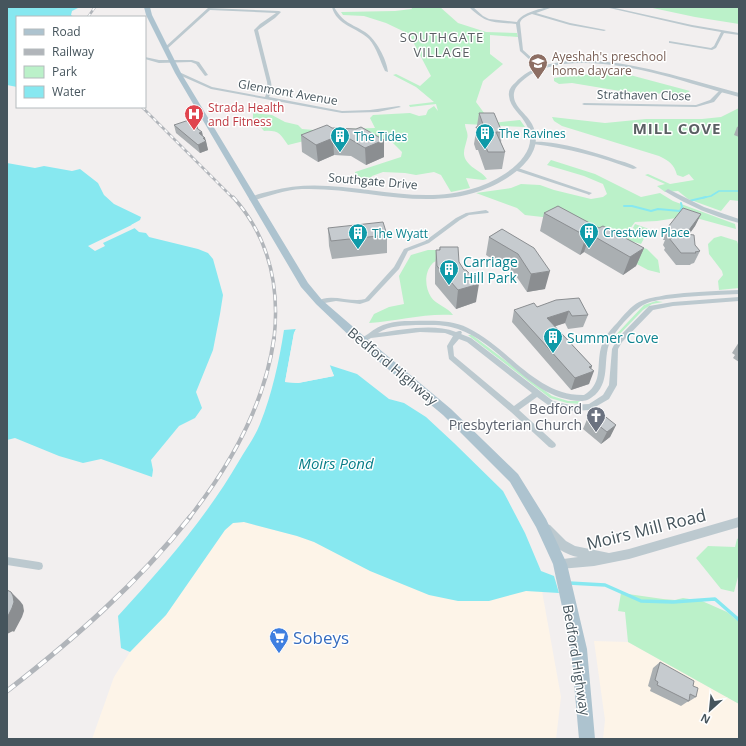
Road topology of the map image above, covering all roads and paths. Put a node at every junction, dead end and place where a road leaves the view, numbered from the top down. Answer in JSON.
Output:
{"nodes":[{"id":1,"x":147,"y":7,"type":"edge"},
{"id":2,"x":328,"y":7,"type":"edge"},
{"id":3,"x":471,"y":7,"type":"edge"},
{"id":4,"x":551,"y":7,"type":"edge"},
{"id":5,"x":607,"y":7,"type":"edge"},
{"id":6,"x":333,"y":8,"type":"edge"},
{"id":7,"x":532,"y":13,"type":"junction"},
{"id":8,"x":518,"y":23,"type":"junction"},
{"id":9,"x":604,"y":30,"type":"dead end"},
{"id":10,"x":723,"y":32,"type":"junction"},
{"id":11,"x":739,"y":34,"type":"edge"},
{"id":12,"x":670,"y":42,"type":"dead end"},
{"id":13,"x":166,"y":48,"type":"junction"},
{"id":14,"x":712,"y":49,"type":"junction"},
{"id":15,"x":719,"y":52,"type":"dead end"},
{"id":16,"x":146,"y":58,"type":"edge"},
{"id":17,"x":173,"y":62,"type":"junction"},
{"id":18,"x":547,"y":66,"type":"junction"},
{"id":19,"x":387,"y":71,"type":"dead end"},
{"id":20,"x":178,"y":73,"type":"junction"},
{"id":21,"x":206,"y":75,"type":"dead end"},
{"id":22,"x":721,"y":90,"type":"junction"},
{"id":23,"x":739,"y":95,"type":"edge"},
{"id":24,"x":267,"y":98,"type":"junction"},
{"id":25,"x":584,"y":104,"type":"dead end"},
{"id":26,"x":399,"y":107,"type":"dead end"},
{"id":27,"x":533,"y":143,"type":"junction"},
{"id":28,"x":635,"y":168,"type":"dead end"},
{"id":29,"x":516,"y":169,"type":"junction"},
{"id":30,"x":668,"y":190,"type":"dead end"},
{"id":31,"x":588,"y":193,"type":"dead end"},
{"id":32,"x":254,"y":202,"type":"junction"},
{"id":33,"x":486,"y":212,"type":"dead end"},
{"id":34,"x":739,"y":221,"type":"edge"},
{"id":35,"x":739,"y":292,"type":"edge"},
{"id":36,"x":739,"y":299,"type":"edge"},
{"id":37,"x":319,"y":302,"type":"junction"},
{"id":38,"x":465,"y":329,"type":"junction"},
{"id":39,"x":456,"y":335,"type":"junction"},
{"id":40,"x":366,"y":339,"type":"junction"},
{"id":41,"x":537,"y":393,"type":"junction"},
{"id":42,"x":514,"y":410,"type":"junction"},
{"id":43,"x":552,"y":445,"type":"dead end"},
{"id":44,"x":739,"y":522,"type":"edge"},
{"id":45,"x":541,"y":523,"type":"junction"},
{"id":46,"x":616,"y":557,"type":"junction"},
{"id":47,"x":7,"y":561,"type":"edge"},
{"id":48,"x":39,"y":566,"type":"dead end"},
{"id":49,"x":561,"y":570,"type":"junction"},
{"id":50,"x":587,"y":739,"type":"edge"}],
"edges":[{"from":1,"to":13,"type":"main road","name":"Bedford Highway"},
{"from":2,"to":6,"type":"street"},
{"from":3,"to":8,"type":"street"},
{"from":4,"to":7,"type":"street"},
{"from":5,"to":10,"type":"street"},
{"from":6,"to":19,"type":"street"},
{"from":7,"to":8,"type":"street"},
{"from":7,"to":9,"type":"street"},
{"from":8,"to":18,"type":"street"},
{"from":10,"to":11,"type":"street"},
{"from":10,"to":14,"type":"street"},
{"from":12,"to":14,"type":"street"},
{"from":13,"to":17,"type":"main road","name":"Bedford Highway"},
{"from":13,"to":24,"type":"street"},
{"from":14,"to":15,"type":"street"},
{"from":16,"to":17,"type":"street"},
{"from":17,"to":20,"type":"main road","name":"Bedford Highway"},
{"from":17,"to":21,"type":"street"},
{"from":18,"to":22,"type":"street"},
{"from":18,"to":27,"type":"street"},
{"from":20,"to":24,"type":"street","name":"Glenmont Avenue"},
{"from":20,"to":32,"type":"main road","name":"Bedford Highway"},
{"from":22,"to":23,"type":"street"},
{"from":22,"to":25,"type":"street","name":"Strathaven Close"},
{"from":24,"to":26,"type":"street","name":"Glenmont Avenue"},
{"from":27,"to":28,"type":"street"},
{"from":27,"to":29,"type":"street","name":"Southgate Drive"},
{"from":29,"to":31,"type":"street"},
{"from":29,"to":32,"type":"street","name":"Southgate Drive"},
{"from":30,"to":34,"type":"street"},
{"from":32,"to":37,"type":"main road","name":"Bedford Highway"},
{"from":33,"to":37,"type":"street"},
{"from":35,"to":38,"type":"street"},
{"from":36,"to":41,"type":"street"},
{"from":37,"to":40,"type":"main road","name":"Bedford Highway"},
{"from":38,"to":39,"type":"street"},
{"from":38,"to":40,"type":"street"},
{"from":39,"to":40,"type":"street"},
{"from":39,"to":41,"type":"street"},
{"from":39,"to":42,"type":"street"},
{"from":40,"to":45,"type":"main road","name":"Bedford Highway"},
{"from":41,"to":42,"type":"street"},
{"from":42,"to":43,"type":"street"},
{"from":44,"to":46,"type":"street","name":"Moirs Mill Road"},
{"from":45,"to":46,"type":"street"},
{"from":45,"to":49,"type":"main road","name":"Bedford Highway"},
{"from":46,"to":49,"type":"street","name":"Moirs Mill Road"},
{"from":47,"to":48,"type":"street"},
{"from":49,"to":50,"type":"main road","name":"Bedford Highway"}]}
